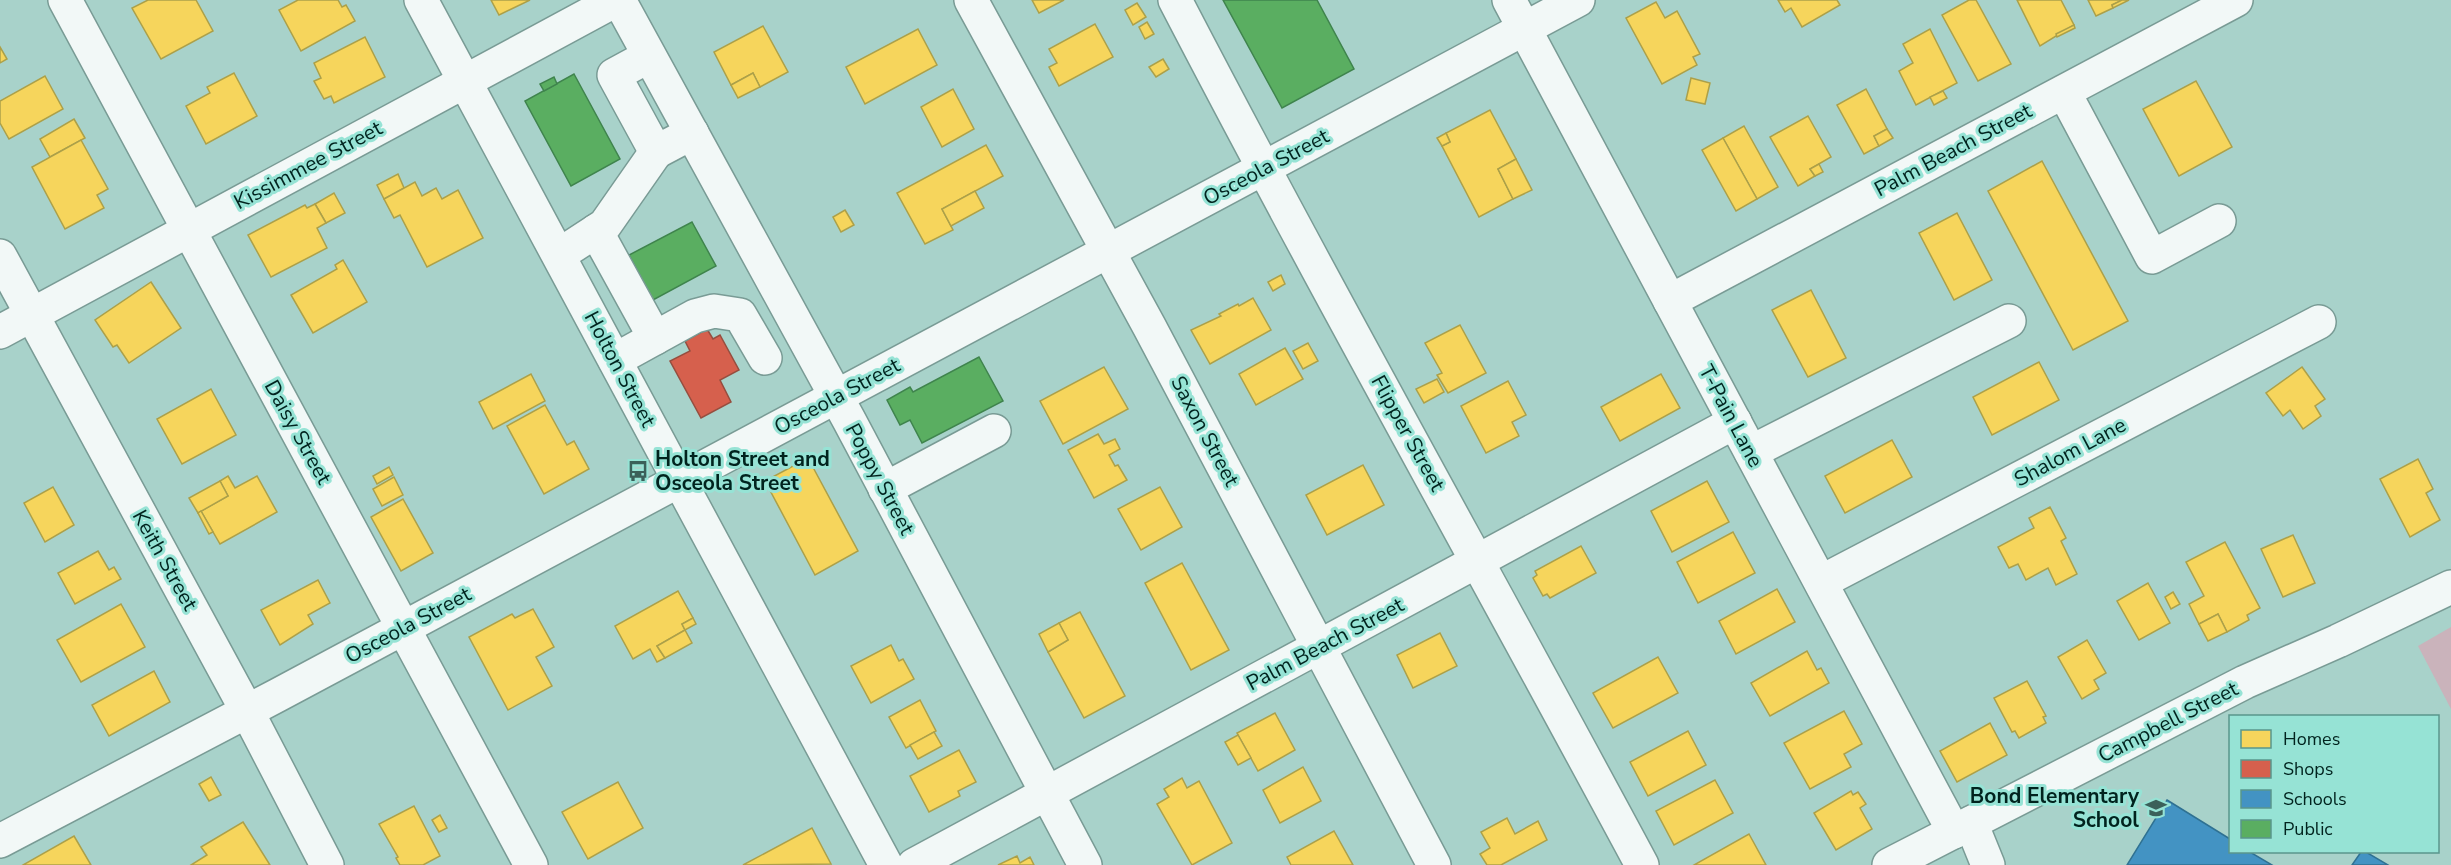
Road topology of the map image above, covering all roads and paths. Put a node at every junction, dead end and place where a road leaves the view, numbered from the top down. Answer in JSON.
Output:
{"nodes":[{"id":1,"x":65,"y":0,"type":"edge"},
{"id":2,"x":421,"y":0,"type":"edge"},
{"id":3,"x":617,"y":0,"type":"edge"},
{"id":4,"x":971,"y":0,"type":"edge"},
{"id":5,"x":1175,"y":0,"type":"edge"},
{"id":6,"x":1509,"y":0,"type":"edge"},
{"id":7,"x":1578,"y":0,"type":"edge"},
{"id":8,"x":2236,"y":0,"type":"edge"},
{"id":9,"x":1524,"y":29,"type":"junction"},
{"id":10,"x":649,"y":56,"type":"junction"},
{"id":11,"x":465,"y":81,"type":"junction"},
{"id":12,"x":2064,"y":92,"type":"junction"},
{"id":13,"x":692,"y":133,"type":"junction"},
{"id":14,"x":656,"y":152,"type":"junction"},
{"id":15,"x":1263,"y":168,"type":"junction"},
{"id":16,"x":2220,"y":221,"type":"dead end"},
{"id":17,"x":188,"y":230,"type":"junction"},
{"id":18,"x":596,"y":231,"type":"junction"},
{"id":19,"x":1109,"y":251,"type":"junction"},
{"id":20,"x":559,"y":255,"type":"junction"},
{"id":21,"x":0,"y":256,"type":"edge"},
{"id":22,"x":1670,"y":301,"type":"junction"},
{"id":23,"x":786,"y":305,"type":"junction"},
{"id":24,"x":31,"y":314,"type":"junction"},
{"id":25,"x":2009,"y":321,"type":"dead end"},
{"id":26,"x":2319,"y":322,"type":"dead end"},
{"id":27,"x":747,"y":327,"type":"junction"},
{"id":28,"x":0,"y":332,"type":"edge"},
{"id":29,"x":655,"y":338,"type":"junction"},
{"id":30,"x":765,"y":358,"type":"dead end"},
{"id":31,"x":615,"y":360,"type":"junction"},
{"id":32,"x":836,"y":397,"type":"junction"},
{"id":33,"x":1735,"y":422,"type":"junction"},
{"id":34,"x":994,"y":431,"type":"dead end"},
{"id":35,"x":1751,"y":452,"type":"junction"},
{"id":36,"x":680,"y":481,"type":"junction"},
{"id":37,"x":885,"y":489,"type":"junction"},
{"id":38,"x":1479,"y":561,"type":"junction"},
{"id":39,"x":1821,"y":582,"type":"junction"},
{"id":40,"x":2451,"y":587,"type":"edge"},
{"id":41,"x":404,"y":627,"type":"junction"},
{"id":42,"x":1320,"y":646,"type":"junction"},
{"id":43,"x":247,"y":711,"type":"junction"},
{"id":44,"x":1046,"y":794,"type":"junction"},
{"id":45,"x":1962,"y":827,"type":"junction"},
{"id":46,"x":0,"y":841,"type":"edge"},
{"id":47,"x":327,"y":865,"type":"edge"},
{"id":48,"x":531,"y":865,"type":"edge"},
{"id":49,"x":886,"y":865,"type":"edge"},
{"id":50,"x":914,"y":865,"type":"edge"},
{"id":51,"x":1085,"y":865,"type":"edge"},
{"id":52,"x":1434,"y":865,"type":"edge"},
{"id":53,"x":1642,"y":865,"type":"edge"},
{"id":54,"x":1889,"y":865,"type":"edge"},
{"id":55,"x":1988,"y":865,"type":"edge"}],
"edges":[{"from":1,"to":17,"type":"street","name":"Daisy Street"},
{"from":2,"to":11,"type":"street","name":"Holton Street"},
{"from":3,"to":10,"type":"street","name":"Poppy Street"},
{"from":3,"to":11,"type":"street","name":"Kissimmee Street"},
{"from":4,"to":19,"type":"street","name":"Saxon Street"},
{"from":5,"to":15,"type":"street","name":"Flipper Street"},
{"from":6,"to":9,"type":"street","name":"T-Pain Lane"},
{"from":7,"to":9,"type":"street","name":"Osceola Street"},
{"from":8,"to":12,"type":"street","name":"Palm Beach Street"},
{"from":9,"to":15,"type":"street","name":"Osceola Street"},
{"from":9,"to":22,"type":"street","name":"T-Pain Lane"},
{"from":10,"to":13,"type":"street","name":"Poppy Street"},
{"from":10,"to":14,"type":"street"},
{"from":11,"to":17,"type":"street","name":"Kissimmee Street"},
{"from":11,"to":20,"type":"street","name":"Holton Street"},
{"from":12,"to":16,"type":"street"},
{"from":12,"to":22,"type":"street","name":"Palm Beach Street"},
{"from":13,"to":14,"type":"street"},
{"from":13,"to":23,"type":"street","name":"Poppy Street"},
{"from":14,"to":18,"type":"street"},
{"from":15,"to":19,"type":"street","name":"Osceola Street"},
{"from":15,"to":38,"type":"street","name":"Flipper Street"},
{"from":17,"to":24,"type":"street","name":"Kissimmee Street"},
{"from":17,"to":41,"type":"street","name":"Daisy Street"},
{"from":18,"to":20,"type":"street"},
{"from":18,"to":29,"type":"street"},
{"from":19,"to":32,"type":"street","name":"Osceola Street"},
{"from":19,"to":42,"type":"street","name":"Saxon Street"},
{"from":20,"to":31,"type":"street","name":"Holton Street"},
{"from":21,"to":24,"type":"street","name":"Keith Street"},
{"from":22,"to":33,"type":"street","name":"T-Pain Lane"},
{"from":23,"to":27,"type":"street"},
{"from":23,"to":32,"type":"street","name":"Poppy Street"},
{"from":24,"to":28,"type":"street","name":"Kissimmee Street"},
{"from":24,"to":43,"type":"street","name":"Keith Street"},
{"from":25,"to":35,"type":"street"},
{"from":26,"to":39,"type":"street","name":"Shalom Lane"},
{"from":27,"to":29,"type":"street"},
{"from":27,"to":30,"type":"street"},
{"from":29,"to":31,"type":"street"},
{"from":31,"to":36,"type":"street","name":"Holton Street"},
{"from":32,"to":36,"type":"street","name":"Osceola Street"},
{"from":32,"to":37,"type":"street","name":"Poppy Street"},
{"from":33,"to":35,"type":"street","name":"T-Pain Lane"},
{"from":33,"to":38,"type":"street","name":"Palm Beach Street"},
{"from":34,"to":37,"type":"street"},
{"from":35,"to":39,"type":"street","name":"T-Pain Lane"},
{"from":36,"to":41,"type":"street","name":"Osceola Street"},
{"from":36,"to":49,"type":"street","name":"Holton Street"},
{"from":37,"to":44,"type":"street","name":"Poppy Street"},
{"from":38,"to":42,"type":"street","name":"Palm Beach Street"},
{"from":38,"to":53,"type":"street","name":"Flipper Street"},
{"from":39,"to":45,"type":"street","name":"T-Pain Lane"},
{"from":40,"to":45,"type":"street","name":"Campbell Street"},
{"from":41,"to":43,"type":"street","name":"Osceola Street"},
{"from":41,"to":48,"type":"street","name":"Daisy Street"},
{"from":42,"to":44,"type":"street","name":"Palm Beach Street"},
{"from":42,"to":52,"type":"street","name":"Saxon Street"},
{"from":43,"to":46,"type":"street","name":"Osceola Street"},
{"from":43,"to":47,"type":"street","name":"Keith Street"},
{"from":44,"to":50,"type":"street","name":"Palm Beach Street"},
{"from":44,"to":51,"type":"street","name":"Poppy Street"},
{"from":45,"to":54,"type":"street","name":"Campbell Street"},
{"from":45,"to":55,"type":"street","name":"T-Pain Lane"}]}
